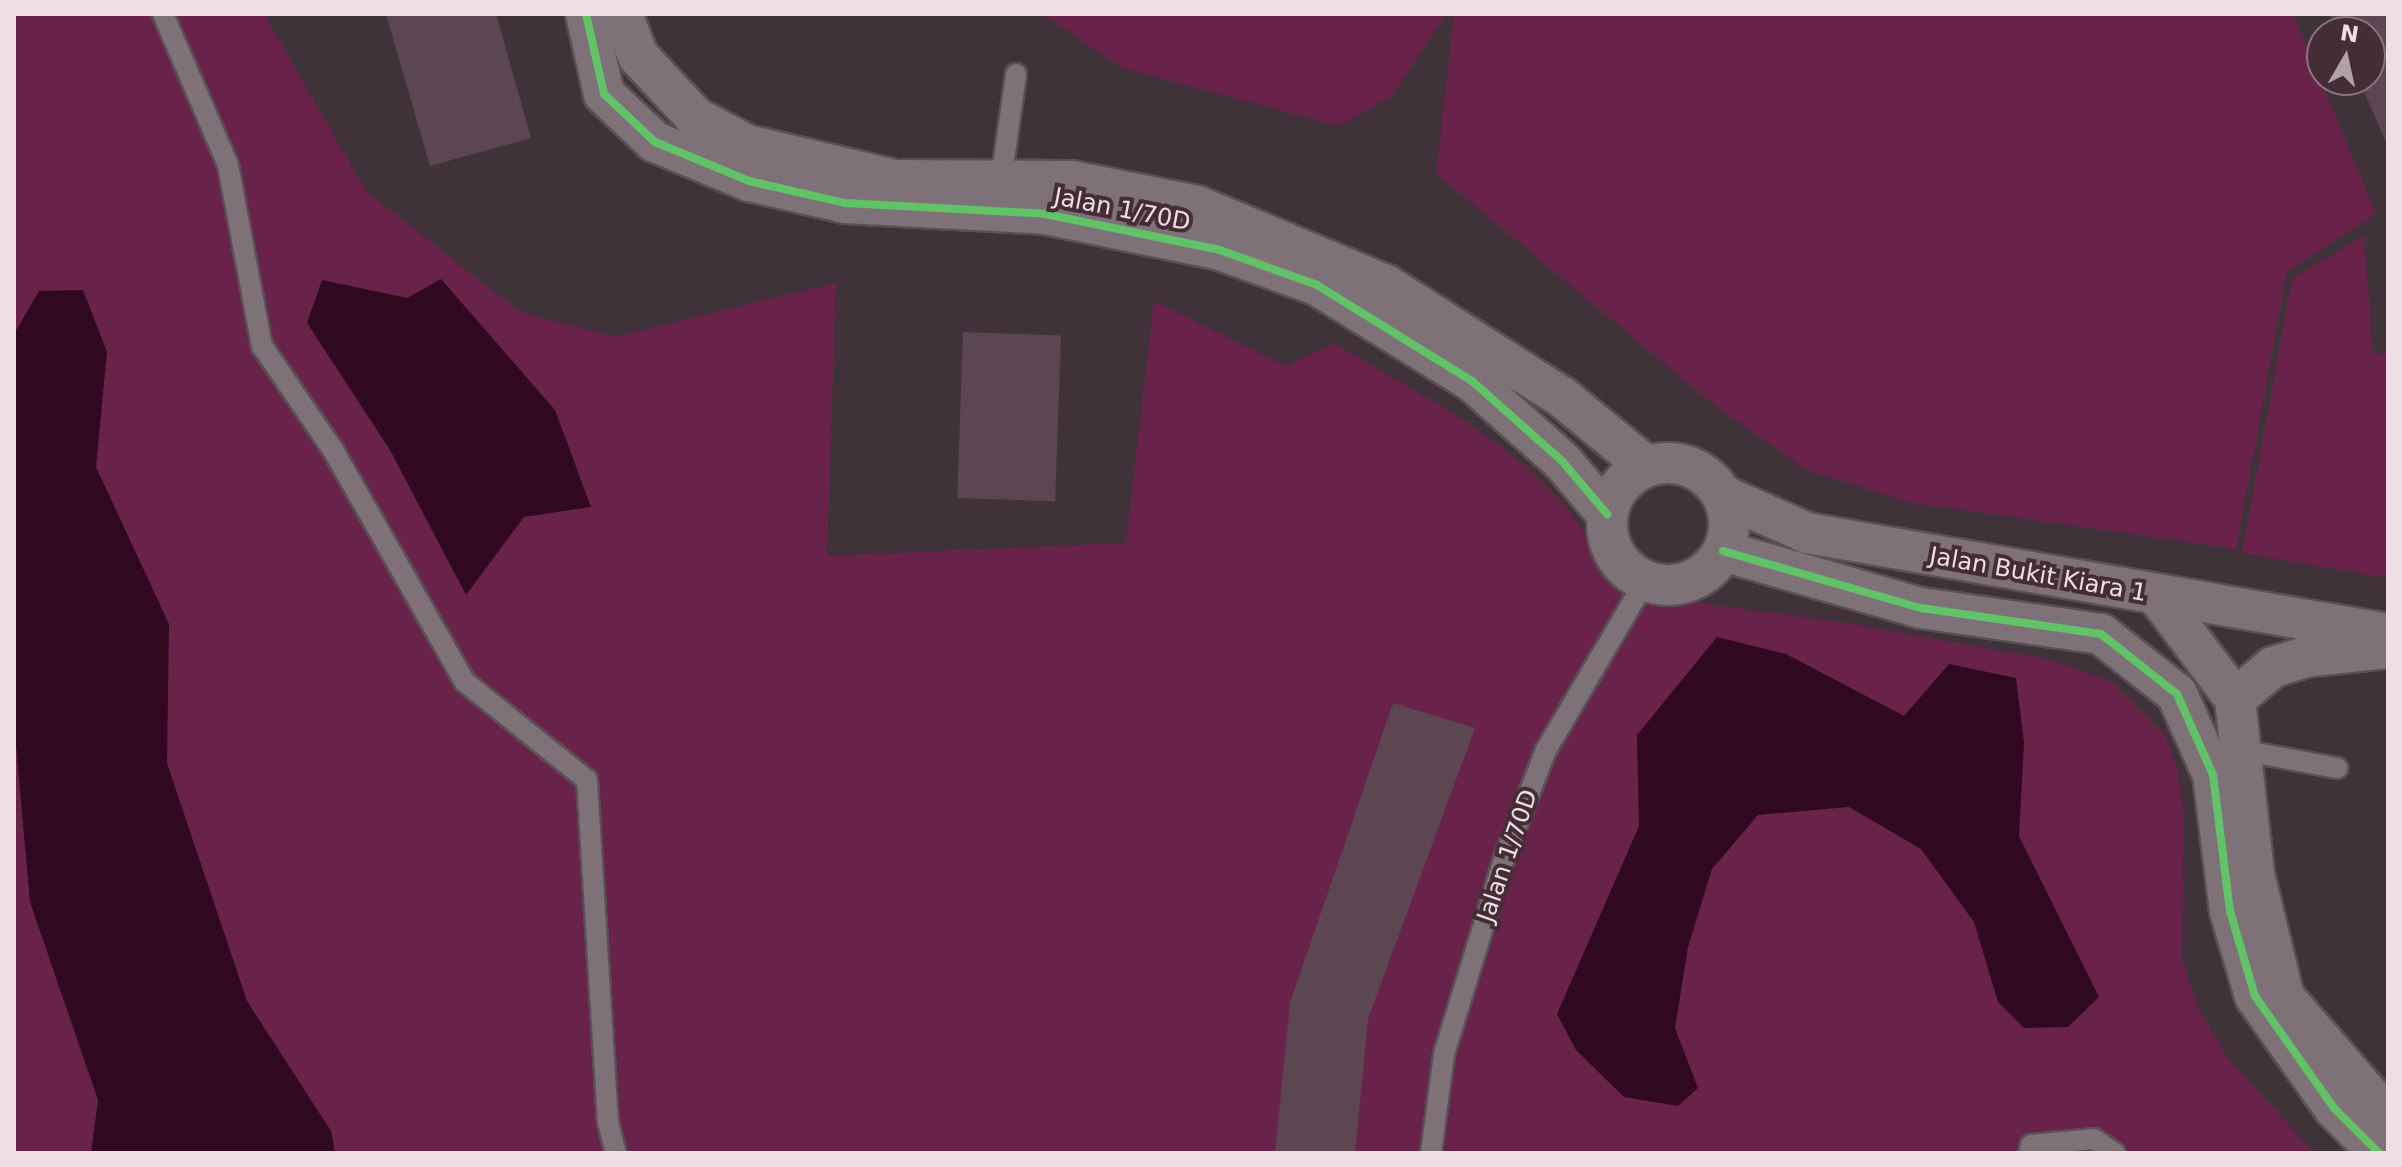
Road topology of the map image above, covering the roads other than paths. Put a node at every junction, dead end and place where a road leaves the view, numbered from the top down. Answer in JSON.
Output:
{"nodes":[{"id":1,"x":163,"y":14,"type":"edge"},
{"id":2,"x":586,"y":14,"type":"edge"},
{"id":3,"x":622,"y":14,"type":"edge"},
{"id":4,"x":1016,"y":74,"type":"dead end"},
{"id":5,"x":1001,"y":181,"type":"junction"},
{"id":6,"x":1646,"y":466,"type":"junction"},
{"id":7,"x":1722,"y":495,"type":"junction"},
{"id":8,"x":1607,"y":514,"type":"junction"},
{"id":9,"x":1723,"y":551,"type":"junction"},
{"id":10,"x":1645,"y":581,"type":"junction"},
{"id":11,"x":2156,"y":594,"type":"junction"},
{"id":12,"x":2388,"y":634,"type":"edge"},
{"id":13,"x":2388,"y":648,"type":"edge"},
{"id":14,"x":2235,"y":699,"type":"junction"},
{"id":15,"x":2240,"y":750,"type":"junction"},
{"id":16,"x":2337,"y":768,"type":"dead end"},
{"id":17,"x":2388,"y":1117,"type":"edge"},
{"id":18,"x":616,"y":1153,"type":"edge"},
{"id":19,"x":1431,"y":1153,"type":"edge"},
{"id":20,"x":2029,"y":1153,"type":"edge"},
{"id":21,"x":2115,"y":1153,"type":"edge"},
{"id":22,"x":2379,"y":1153,"type":"edge"}],
"edges":[{"from":1,"to":18,"type":"lane"},
{"from":2,"to":8,"type":"street","name":"Jalan 1/70D"},
{"from":3,"to":5,"type":"street","name":"Jalan 1/70D"},
{"from":4,"to":5,"type":"lane"},
{"from":5,"to":6,"type":"street","name":"Jalan 1/70D"},
{"from":6,"to":7,"type":"street"},
{"from":6,"to":8,"type":"street"},
{"from":7,"to":9,"type":"street"},
{"from":7,"to":11,"type":"street","name":"Jalan Bukit Kiara 1"},
{"from":8,"to":10,"type":"street"},
{"from":9,"to":10,"type":"street"},
{"from":9,"to":22,"type":"street","name":"Jalan Bukit Kiara 1"},
{"from":10,"to":19,"type":"lane","name":"Jalan 1/70D"},
{"from":11,"to":12,"type":"street"},
{"from":11,"to":14,"type":"street","name":"Jalan Bukit Kiara 1"},
{"from":13,"to":14,"type":"street"},
{"from":14,"to":15,"type":"street"},
{"from":15,"to":16,"type":"lane"},
{"from":15,"to":17,"type":"street"},
{"from":20,"to":21,"type":"lane"}]}
